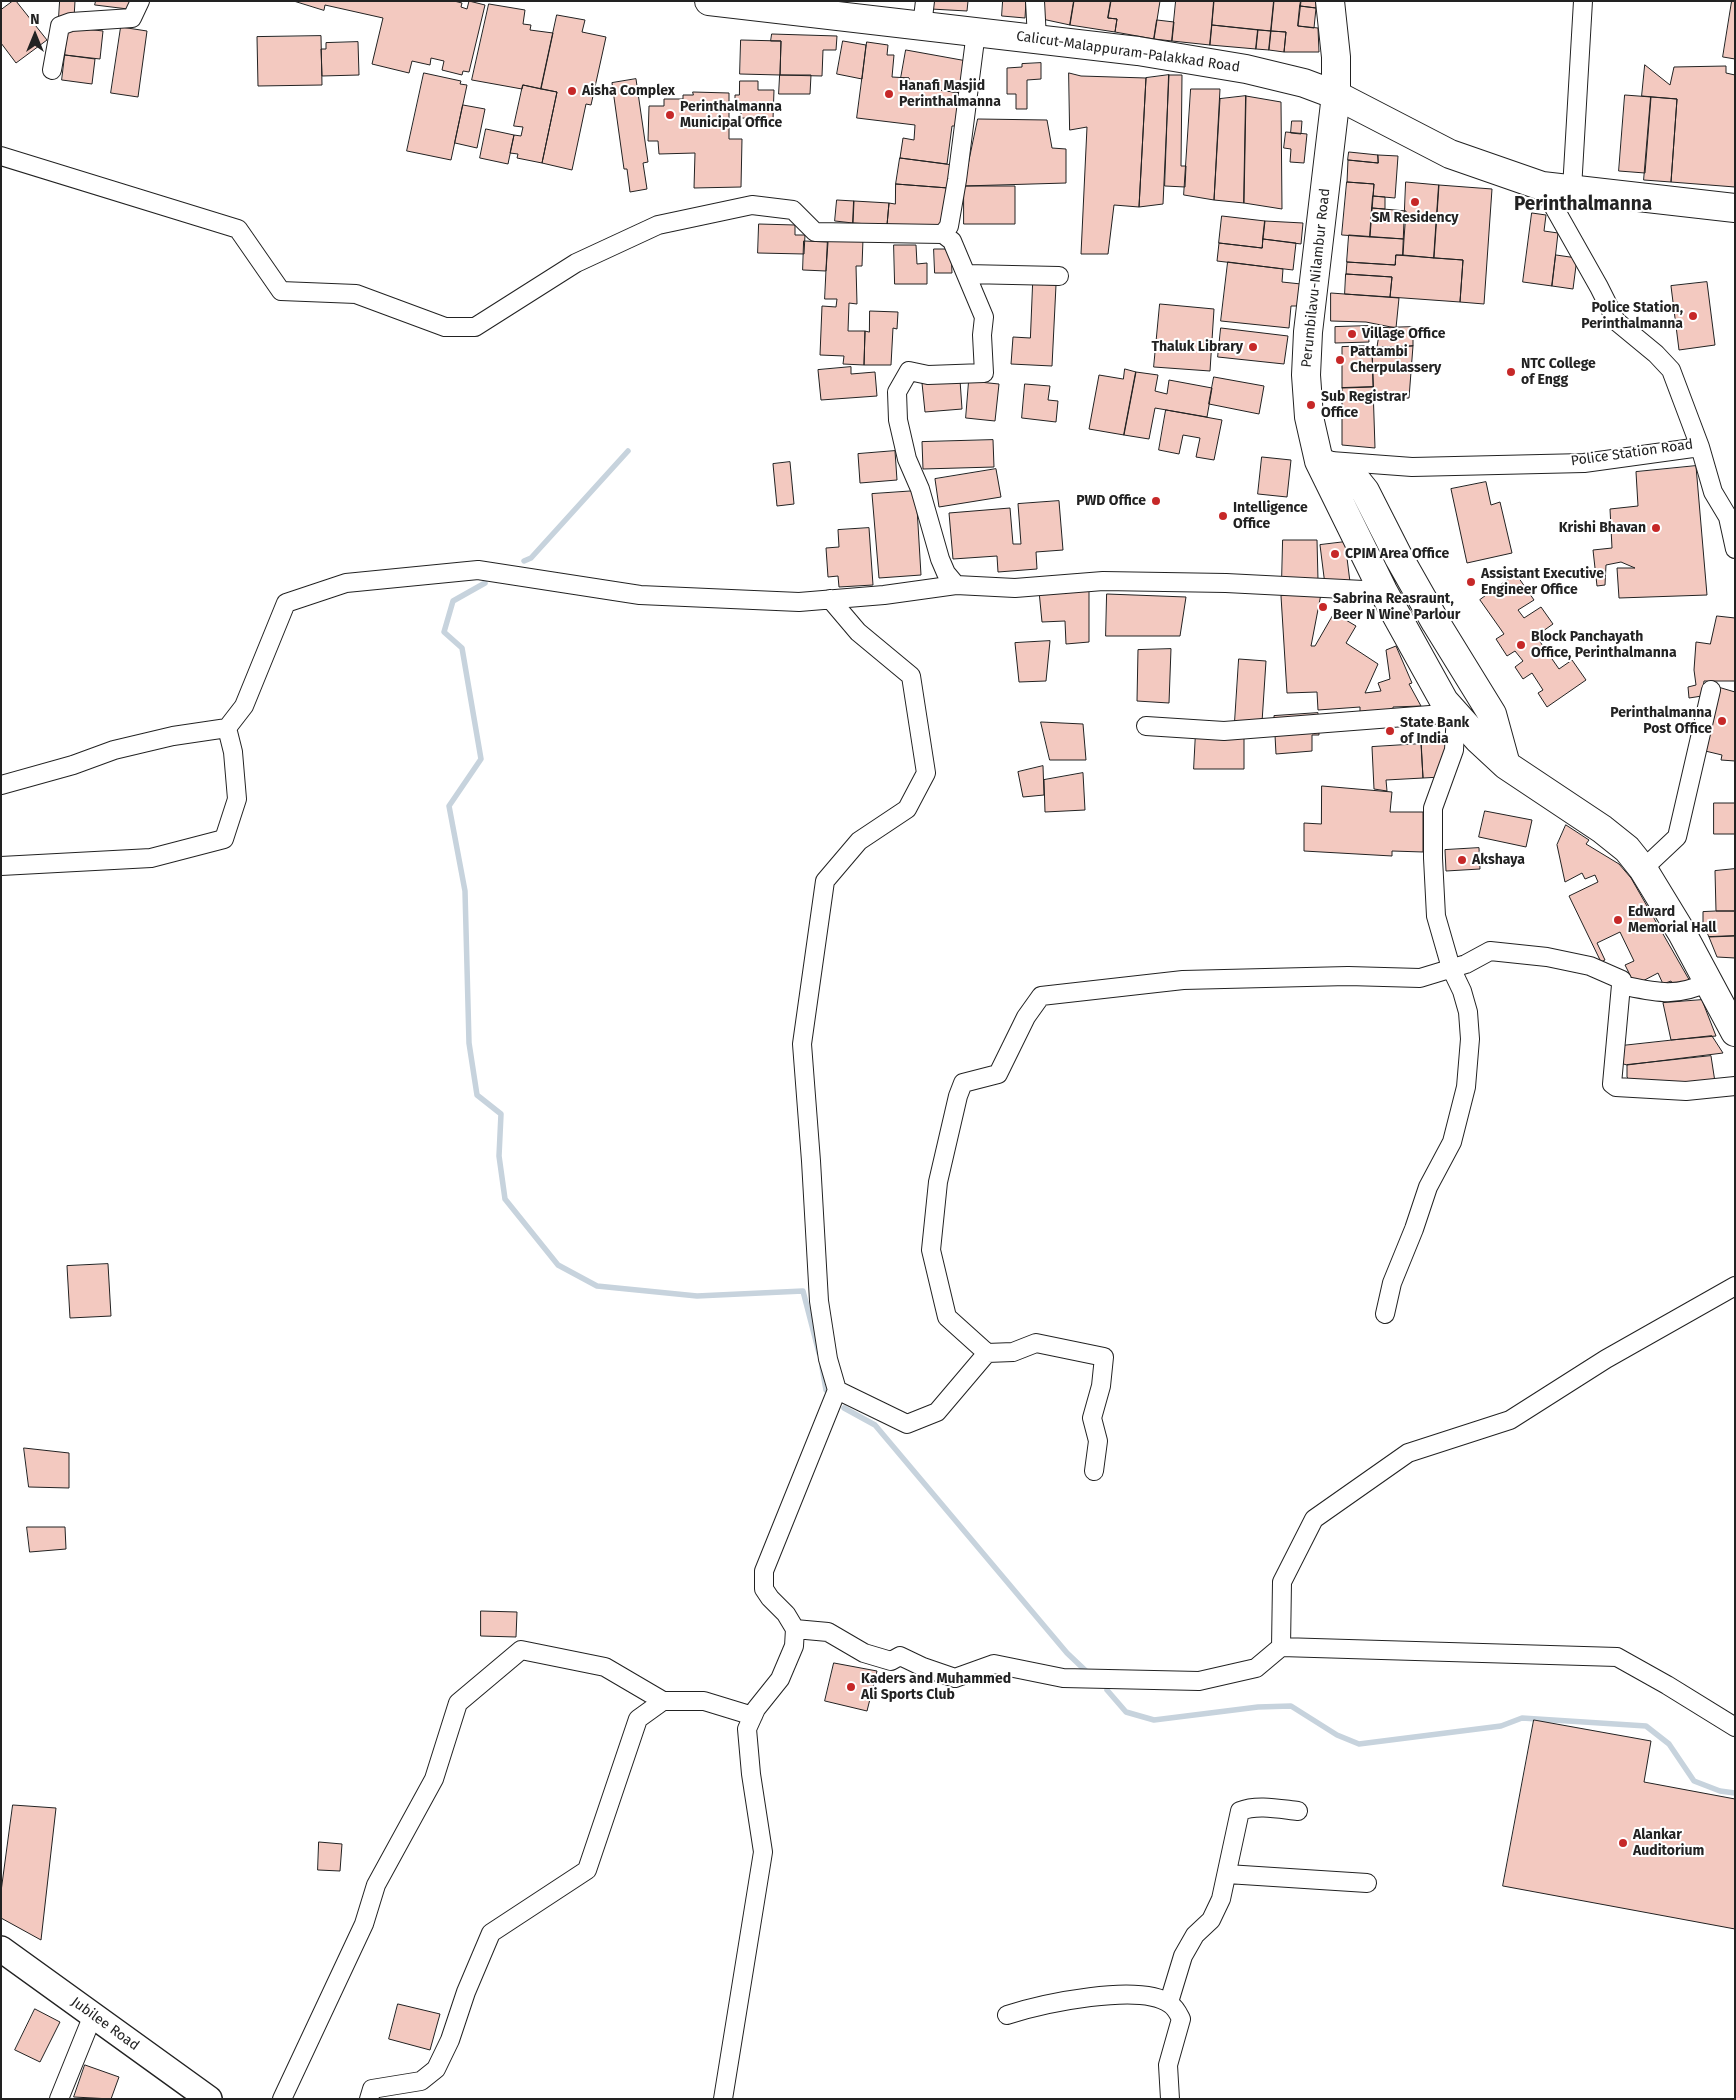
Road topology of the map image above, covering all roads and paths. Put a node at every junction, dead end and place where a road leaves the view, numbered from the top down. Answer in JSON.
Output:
{"nodes":[{"id":1,"x":140,"y":1,"type":"edge"},
{"id":2,"x":709,"y":1,"type":"edge"},
{"id":3,"x":1035,"y":1,"type":"edge"},
{"id":4,"x":1330,"y":1,"type":"edge"},
{"id":5,"x":1583,"y":1,"type":"edge"},
{"id":6,"x":924,"y":14,"type":"edge"},
{"id":7,"x":976,"y":32,"type":"junction"},
{"id":8,"x":1037,"y":39,"type":"junction"},
{"id":9,"x":52,"y":70,"type":"dead end"},
{"id":10,"x":1336,"y":95,"type":"junction"},
{"id":11,"x":1,"y":156,"type":"edge"},
{"id":12,"x":1542,"y":186,"type":"junction"},
{"id":13,"x":1572,"y":189,"type":"junction"},
{"id":14,"x":1735,"y":208,"type":"edge"},
{"id":15,"x":944,"y":234,"type":"junction"},
{"id":16,"x":966,"y":274,"type":"junction"},
{"id":17,"x":1059,"y":276,"type":"dead end"},
{"id":18,"x":1700,"y":446,"type":"junction"},
{"id":19,"x":1320,"y":461,"type":"junction"},
{"id":20,"x":1735,"y":549,"type":"edge"},
{"id":21,"x":956,"y":585,"type":"junction"},
{"id":22,"x":1383,"y":591,"type":"junction"},
{"id":23,"x":830,"y":599,"type":"junction"},
{"id":24,"x":1711,"y":690,"type":"dead end"},
{"id":25,"x":1456,"y":714,"type":"junction"},
{"id":26,"x":1146,"y":726,"type":"dead end"},
{"id":27,"x":227,"y":728,"type":"junction"},
{"id":28,"x":1506,"y":764,"type":"junction"},
{"id":29,"x":1,"y":785,"type":"edge"},
{"id":30,"x":1,"y":866,"type":"edge"},
{"id":31,"x":1644,"y":869,"type":"junction"},
{"id":32,"x":1451,"y":968,"type":"junction"},
{"id":33,"x":1708,"y":982,"type":"junction"},
{"id":34,"x":1621,"y":985,"type":"junction"},
{"id":35,"x":1735,"y":1032,"type":"edge"},
{"id":36,"x":1735,"y":1086,"type":"edge"},
{"id":37,"x":1735,"y":1286,"type":"edge"},
{"id":38,"x":1385,"y":1314,"type":"dead end"},
{"id":39,"x":987,"y":1353,"type":"junction"},
{"id":40,"x":837,"y":1390,"type":"junction"},
{"id":41,"x":1094,"y":1471,"type":"dead end"},
{"id":42,"x":795,"y":1629,"type":"junction"},
{"id":43,"x":1281,"y":1647,"type":"junction"},
{"id":44,"x":663,"y":1701,"type":"junction"},
{"id":45,"x":753,"y":1716,"type":"junction"},
{"id":46,"x":1735,"y":1727,"type":"edge"},
{"id":47,"x":1298,"y":1811,"type":"dead end"},
{"id":48,"x":1226,"y":1874,"type":"junction"},
{"id":49,"x":1367,"y":1883,"type":"dead end"},
{"id":50,"x":1,"y":1949,"type":"edge"},
{"id":51,"x":1168,"y":2002,"type":"junction"},
{"id":52,"x":94,"y":2015,"type":"junction"},
{"id":53,"x":1007,"y":2015,"type":"dead end"},
{"id":54,"x":59,"y":2099,"type":"edge"},
{"id":55,"x":210,"y":2099,"type":"edge"},
{"id":56,"x":282,"y":2099,"type":"edge"},
{"id":57,"x":369,"y":2099,"type":"edge"},
{"id":58,"x":723,"y":2099,"type":"edge"},
{"id":59,"x":1170,"y":2099,"type":"edge"}],
"edges":[{"from":1,"to":9,"type":"street"},
{"from":2,"to":6,"type":"main road","name":"Calicut-Malappuram-Palakkad Road"},
{"from":3,"to":8,"type":"street"},
{"from":4,"to":10,"type":"main road","name":"Perumbilavu-Nilambur Road"},
{"from":5,"to":13,"type":"street"},
{"from":6,"to":7,"type":"main road","name":"Calicut-Malappuram-Palakkad Road"},
{"from":7,"to":8,"type":"main road","name":"Calicut-Malappuram-Palakkad Road"},
{"from":7,"to":15,"type":"street"},
{"from":8,"to":10,"type":"main road","name":"Calicut-Malappuram-Palakkad Road"},
{"from":10,"to":12,"type":"main road","name":"Calicut-Malappuram-Palakkad Road"},
{"from":10,"to":19,"type":"main road","name":"Perumbilavu-Nilambur Road"},
{"from":11,"to":15,"type":"street"},
{"from":12,"to":13,"type":"main road","name":"Calicut-Malappuram-Palakkad Road"},
{"from":12,"to":18,"type":"street","name":"Police Station Road"},
{"from":13,"to":14,"type":"main road","name":"Calicut-Malappuram-Palakkad Road"},
{"from":15,"to":16,"type":"street"},
{"from":16,"to":17,"type":"street"},
{"from":16,"to":21,"type":"street"},
{"from":18,"to":19,"type":"street","name":"Police Station Road"},
{"from":18,"to":20,"type":"street"},
{"from":19,"to":22,"type":"main road","name":"Perumbilavu-Nilambur Road"},
{"from":19,"to":28,"type":"main road"},
{"from":21,"to":22,"type":"street"},
{"from":21,"to":23,"type":"street"},
{"from":22,"to":25,"type":"main road","name":"Perumbilavu-Nilambur Road"},
{"from":23,"to":27,"type":"street"},
{"from":23,"to":40,"type":"street"},
{"from":24,"to":31,"type":"street"},
{"from":25,"to":26,"type":"street"},
{"from":25,"to":28,"type":"main road","name":"Perumbilavu-Nilambur Road"},
{"from":25,"to":32,"type":"street"},
{"from":27,"to":29,"type":"street"},
{"from":27,"to":30,"type":"street"},
{"from":28,"to":31,"type":"main road","name":"Perumbilavu-Nilambur Road"},
{"from":31,"to":33,"type":"main road","name":"Perumbilavu-Nilambur Road"},
{"from":32,"to":34,"type":"street"},
{"from":32,"to":38,"type":"street"},
{"from":32,"to":39,"type":"street"},
{"from":33,"to":34,"type":"street"},
{"from":33,"to":35,"type":"main road","name":"Perumbilavu-Nilambur Road"},
{"from":34,"to":36,"type":"street"},
{"from":37,"to":43,"type":"street"},
{"from":39,"to":40,"type":"street"},
{"from":39,"to":41,"type":"street"},
{"from":40,"to":42,"type":"street"},
{"from":42,"to":43,"type":"street"},
{"from":42,"to":45,"type":"street"},
{"from":43,"to":46,"type":"street"},
{"from":44,"to":45,"type":"street"},
{"from":44,"to":56,"type":"street"},
{"from":44,"to":57,"type":"street"},
{"from":45,"to":58,"type":"street"},
{"from":47,"to":48,"type":"street"},
{"from":48,"to":49,"type":"street"},
{"from":48,"to":51,"type":"street"},
{"from":50,"to":52,"type":"main road","name":"Jubilee Road"},
{"from":51,"to":53,"type":"street"},
{"from":51,"to":59,"type":"street"},
{"from":52,"to":54,"type":"street"},
{"from":52,"to":55,"type":"main road","name":"Jubilee Road"}]}
